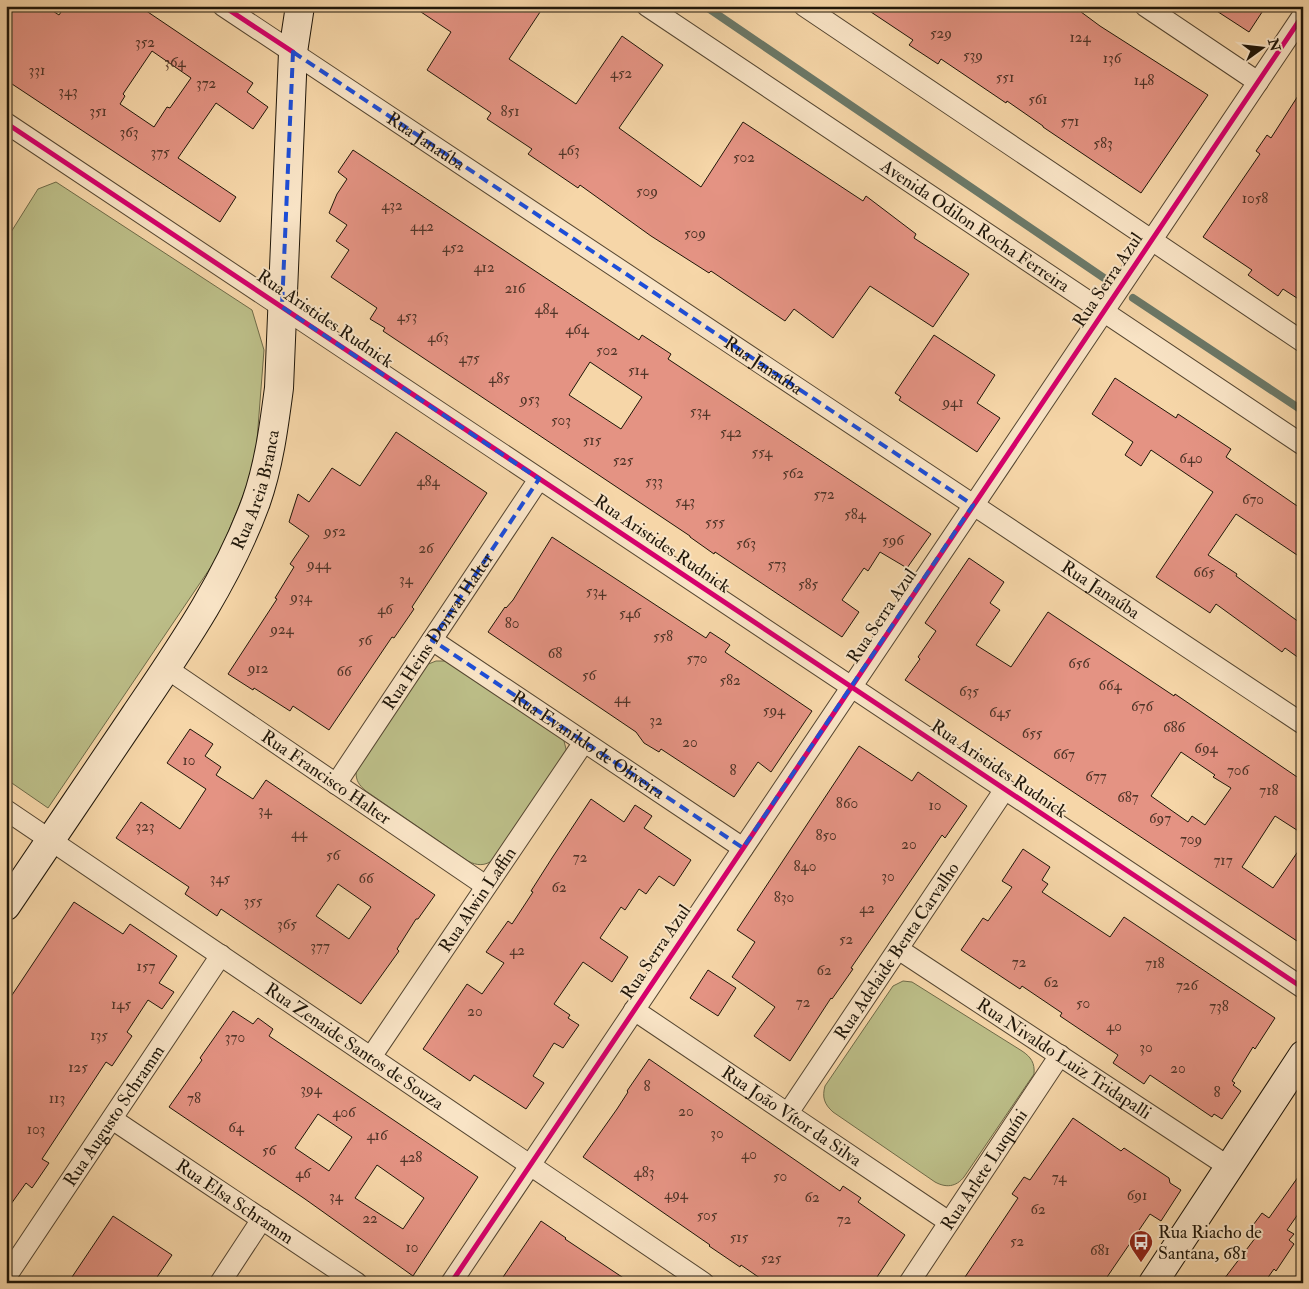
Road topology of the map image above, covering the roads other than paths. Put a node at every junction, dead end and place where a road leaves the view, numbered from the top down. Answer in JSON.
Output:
{"nodes":[{"id":1,"x":223,"y":6,"type":"edge"},
{"id":2,"x":300,"y":6,"type":"edge"},
{"id":3,"x":647,"y":6,"type":"edge"},
{"id":4,"x":804,"y":6,"type":"edge"},
{"id":5,"x":1145,"y":6,"type":"edge"},
{"id":6,"x":1303,"y":15,"type":"edge"},
{"id":7,"x":293,"y":52,"type":"junction"},
{"id":8,"x":1258,"y":82,"type":"junction"},
{"id":9,"x":6,"y":123,"type":"edge"},
{"id":10,"x":1151,"y":240,"type":"junction"},
{"id":11,"x":282,"y":307,"type":"junction"},
{"id":12,"x":1104,"y":312,"type":"junction"},
{"id":13,"x":1303,"y":342,"type":"edge"},
{"id":14,"x":1303,"y":445,"type":"edge"},
{"id":15,"x":540,"y":479,"type":"junction"},
{"id":16,"x":973,"y":505,"type":"junction"},
{"id":17,"x":432,"y":640,"type":"junction"},
{"id":18,"x":166,"y":668,"type":"junction"},
{"id":19,"x":852,"y":687,"type":"junction"},
{"id":20,"x":1303,"y":724,"type":"edge"},
{"id":21,"x":584,"y":742,"type":"junction"},
{"id":22,"x":336,"y":784,"type":"junction"},
{"id":23,"x":1005,"y":789,"type":"junction"},
{"id":24,"x":6,"y":810,"type":"edge"},
{"id":25,"x":50,"y":840,"type":"junction"},
{"id":26,"x":743,"y":848,"type":"junction"},
{"id":27,"x":486,"y":886,"type":"junction"},
{"id":28,"x":6,"y":906,"type":"edge"},
{"id":29,"x":898,"y":949,"type":"junction"},
{"id":30,"x":221,"y":955,"type":"junction"},
{"id":31,"x":1303,"y":988,"type":"edge"},
{"id":32,"x":634,"y":1010,"type":"junction"},
{"id":33,"x":1303,"y":1055,"type":"edge"},
{"id":34,"x":1060,"y":1056,"type":"junction"},
{"id":35,"x":372,"y":1057,"type":"junction"},
{"id":36,"x":788,"y":1113,"type":"junction"},
{"id":37,"x":112,"y":1119,"type":"junction"},
{"id":38,"x":530,"y":1165,"type":"junction"},
{"id":39,"x":1230,"y":1167,"type":"junction"},
{"id":40,"x":262,"y":1219,"type":"junction"},
{"id":41,"x":949,"y":1222,"type":"junction"},
{"id":42,"x":679,"y":1276,"type":"edge"},
{"id":43,"x":6,"y":1277,"type":"edge"},
{"id":44,"x":220,"y":1283,"type":"edge"},
{"id":45,"x":357,"y":1283,"type":"edge"},
{"id":46,"x":451,"y":1283,"type":"edge"},
{"id":47,"x":704,"y":1283,"type":"edge"},
{"id":48,"x":909,"y":1283,"type":"edge"},
{"id":49,"x":1153,"y":1283,"type":"edge"}],
"edges":[{"from":1,"to":7,"type":"street","name":"Rua Janaúba"},
{"from":2,"to":7,"type":"street","name":"Rua Areia Branca"},
{"from":3,"to":12,"type":"street","name":"Avenida Odilon Rocha Ferreira"},
{"from":4,"to":10,"type":"street"},
{"from":5,"to":8,"type":"street"},
{"from":6,"to":8,"type":"street","name":"Rua Serra Azul"},
{"from":7,"to":11,"type":"street","name":"Rua Areia Branca"},
{"from":7,"to":16,"type":"street","name":"Rua Janaúba"},
{"from":8,"to":10,"type":"street","name":"Rua Serra Azul"},
{"from":9,"to":11,"type":"street","name":"Rua Aristides Rudnick"},
{"from":10,"to":12,"type":"street","name":"Rua Serra Azul"},
{"from":10,"to":13,"type":"street"},
{"from":11,"to":15,"type":"street","name":"Rua Aristides Rudnick"},
{"from":11,"to":18,"type":"street","name":"Rua Areia Branca"},
{"from":12,"to":14,"type":"street","name":"Avenida Odilon Rocha Ferreira"},
{"from":12,"to":16,"type":"street","name":"Rua Serra Azul"},
{"from":15,"to":17,"type":"street","name":"Rua Heins Dorival Halter"},
{"from":15,"to":19,"type":"street","name":"Rua Aristides Rudnick"},
{"from":16,"to":19,"type":"street","name":"Rua Serra Azul"},
{"from":16,"to":20,"type":"street","name":"Rua Janaúba"},
{"from":17,"to":21,"type":"street","name":"Rua Evanildo de Oliveira"},
{"from":17,"to":22,"type":"street","name":"Rua Heins Dorival Halter"},
{"from":18,"to":22,"type":"street","name":"Rua Francisco Halter"},
{"from":18,"to":25,"type":"street","name":"Rua Areia Branca"},
{"from":19,"to":23,"type":"street","name":"Rua Aristides Rudnick"},
{"from":19,"to":26,"type":"street","name":"Rua Serra Azul"},
{"from":21,"to":26,"type":"street","name":"Rua Evanildo de Oliveira"},
{"from":21,"to":27,"type":"street","name":"Rua Alwin Laffin"},
{"from":22,"to":27,"type":"street","name":"Rua Francisco Halter"},
{"from":23,"to":29,"type":"street","name":"Rua Adelaide Benta Carvalho"},
{"from":23,"to":31,"type":"street","name":"Rua Aristides Rudnick"},
{"from":24,"to":25,"type":"street","name":"Rua Zenaide Santos de Souza"},
{"from":25,"to":28,"type":"street","name":"Rua Areia Branca"},
{"from":25,"to":30,"type":"street","name":"Rua Zenaide Santos de Souza"},
{"from":26,"to":32,"type":"street","name":"Rua Serra Azul"},
{"from":27,"to":35,"type":"street","name":"Rua Alwin Laffin"},
{"from":29,"to":34,"type":"street","name":"Rua Nivaldo Luiz Tridapalli"},
{"from":29,"to":36,"type":"street","name":"Rua Adelaide Benta Carvalho"},
{"from":30,"to":35,"type":"street","name":"Rua Zenaide Santos de Souza"},
{"from":30,"to":37,"type":"street","name":"Rua Augusto Schramm"},
{"from":32,"to":36,"type":"street","name":"Rua João Vítor da Silva"},
{"from":32,"to":38,"type":"street","name":"Rua Serra Azul"},
{"from":33,"to":39,"type":"street"},
{"from":34,"to":39,"type":"street","name":"Rua Nivaldo Luiz Tridapalli"},
{"from":34,"to":41,"type":"street","name":"Rua Arlete Luquíni"},
{"from":35,"to":38,"type":"street","name":"Rua Zenaide Santos de Souza"},
{"from":36,"to":41,"type":"street","name":"Rua João Vítor da Silva"},
{"from":37,"to":40,"type":"street","name":"Rua Elsa Schramm"},
{"from":37,"to":43,"type":"street","name":"Rua Augusto Schramm"},
{"from":38,"to":42,"type":"street","name":"Rua Zenaide Santos de Souza"},
{"from":38,"to":46,"type":"street","name":"Rua Serra Azul"},
{"from":39,"to":49,"type":"street"},
{"from":40,"to":44,"type":"street"},
{"from":40,"to":45,"type":"street","name":"Rua Elsa Schramm"},
{"from":41,"to":48,"type":"street","name":"Rua Arlete Luquíni"},
{"from":42,"to":47,"type":"street","name":"Rua Zenaide Santos de Souza"}]}
